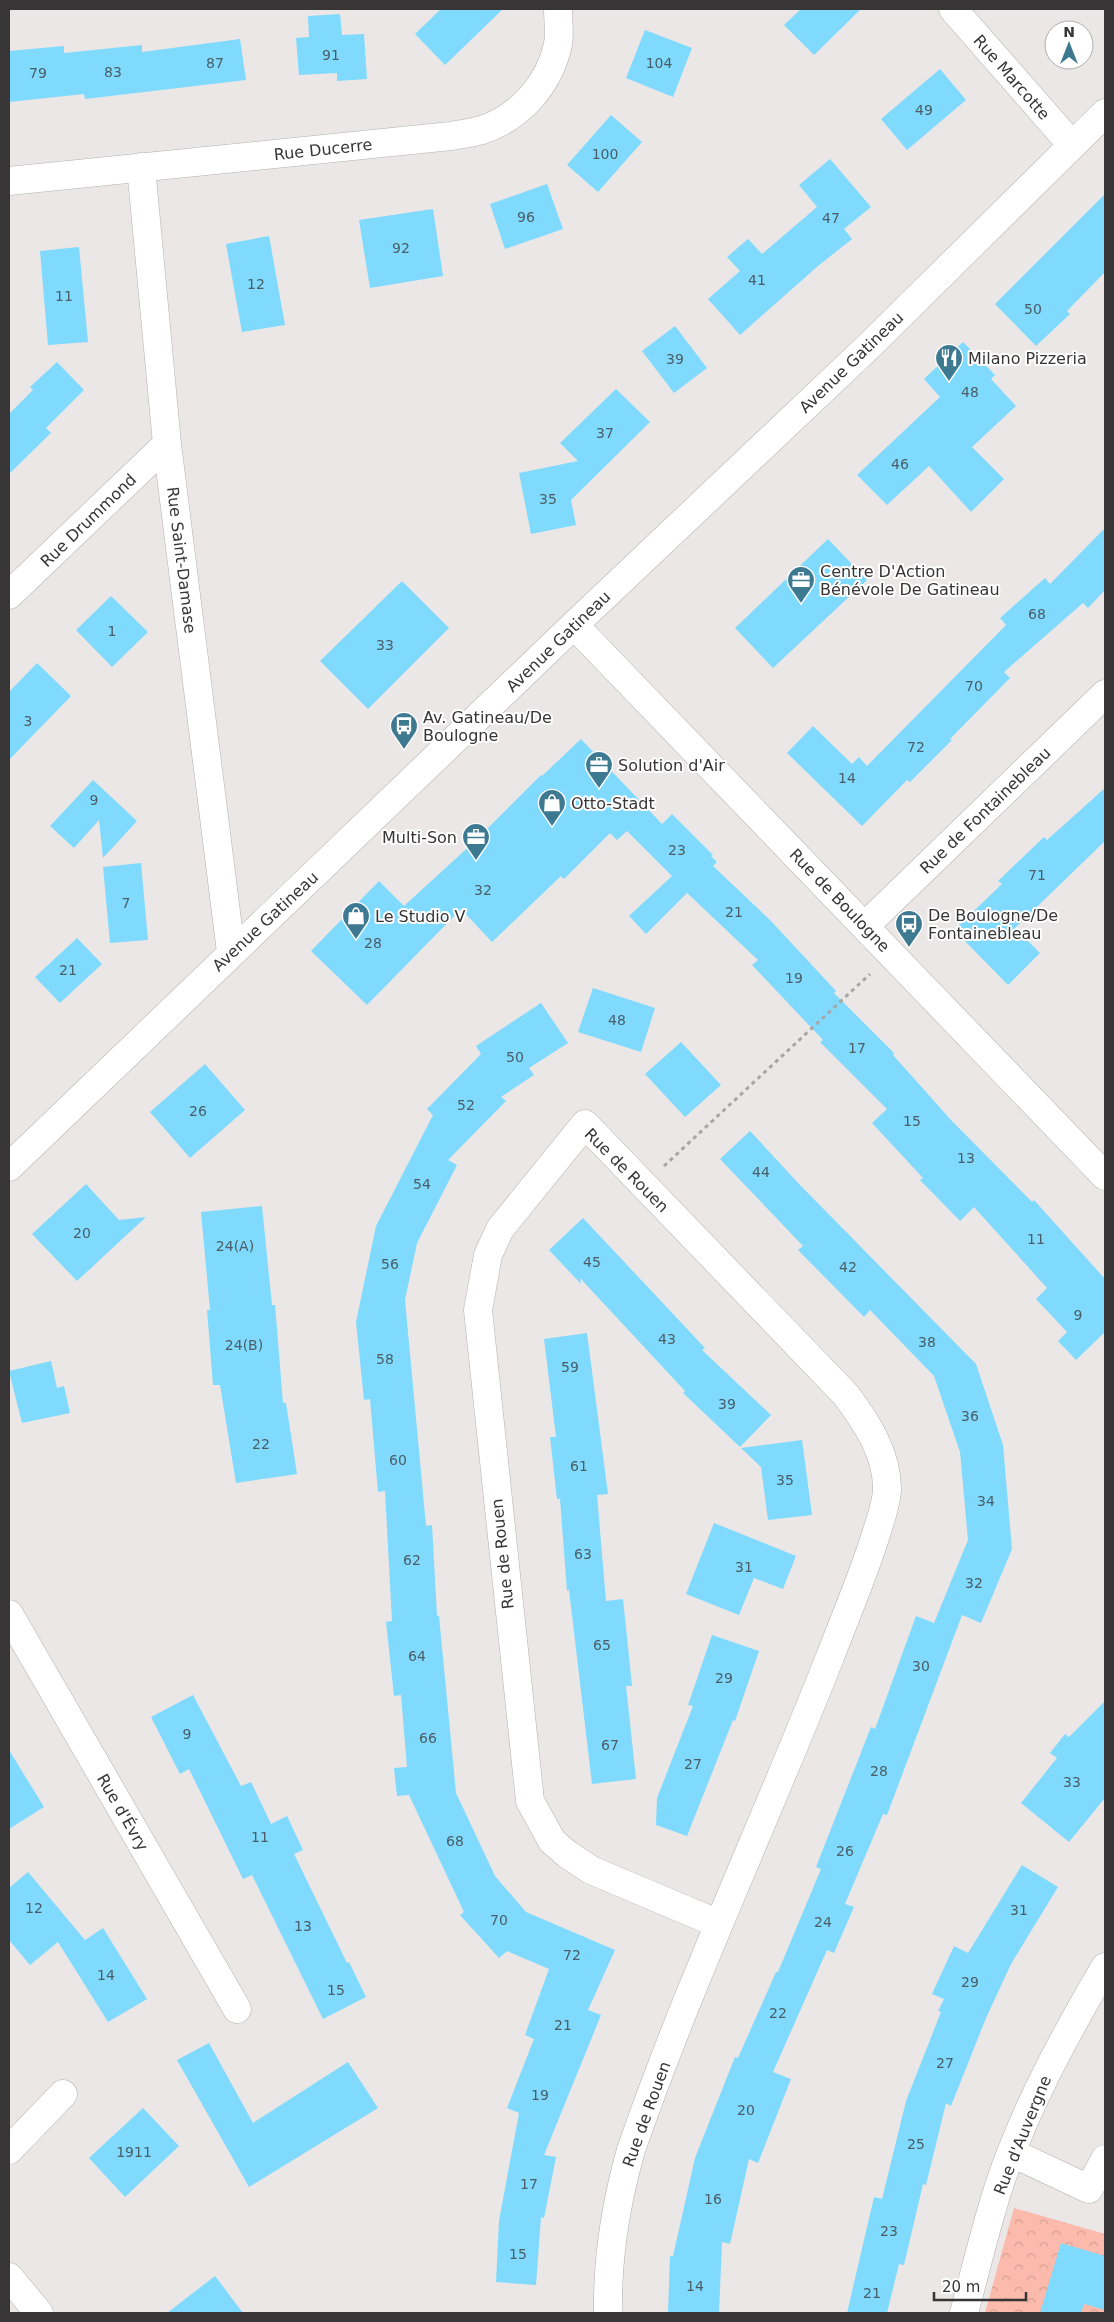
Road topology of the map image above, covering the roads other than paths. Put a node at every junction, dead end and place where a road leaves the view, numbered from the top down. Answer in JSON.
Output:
{"nodes":[{"id":1,"x":558,"y":9,"type":"edge"},
{"id":2,"x":953,"y":9,"type":"edge"},
{"id":3,"x":1105,"y":113,"type":"edge"},
{"id":4,"x":1072,"y":145,"type":"junction"},
{"id":5,"x":140,"y":167,"type":"junction"},
{"id":6,"x":9,"y":181,"type":"edge"},
{"id":7,"x":167,"y":444,"type":"junction"},
{"id":8,"x":9,"y":595,"type":"edge"},
{"id":9,"x":574,"y":625,"type":"junction"},
{"id":10,"x":1105,"y":694,"type":"edge"},
{"id":11,"x":865,"y":926,"type":"junction"},
{"id":12,"x":231,"y":952,"type":"junction"},
{"id":13,"x":9,"y":1167,"type":"edge"},
{"id":14,"x":1105,"y":1176,"type":"edge"},
{"id":15,"x":9,"y":1614,"type":"edge"},
{"id":16,"x":719,"y":1924,"type":"junction"},
{"id":17,"x":1105,"y":1968,"type":"edge"},
{"id":18,"x":237,"y":2009,"type":"dead end"},
{"id":19,"x":63,"y":2094,"type":"dead end"},
{"id":20,"x":9,"y":2150,"type":"edge"},
{"id":21,"x":1012,"y":2153,"type":"junction"},
{"id":22,"x":1105,"y":2158,"type":"edge"},
{"id":23,"x":1097,"y":2191,"type":"edge"},
{"id":24,"x":9,"y":2277,"type":"edge"},
{"id":25,"x":39,"y":2313,"type":"edge"},
{"id":26,"x":608,"y":2313,"type":"edge"},
{"id":27,"x":964,"y":2313,"type":"edge"}],
"edges":[{"from":1,"to":5,"type":"street","name":"Rue Ducerre"},
{"from":2,"to":4,"type":"street","name":"Rue Marcotte"},
{"from":3,"to":4,"type":"street","name":"Avenue Gatineau"},
{"from":4,"to":9,"type":"street","name":"Avenue Gatineau"},
{"from":5,"to":6,"type":"street","name":"Rue Ducerre"},
{"from":5,"to":7,"type":"street","name":"Rue Saint-Damase"},
{"from":7,"to":8,"type":"street","name":"Rue Drummond"},
{"from":7,"to":12,"type":"street","name":"Rue Saint-Damase"},
{"from":9,"to":11,"type":"street","name":"Rue de Boulogne"},
{"from":9,"to":12,"type":"street","name":"Avenue Gatineau"},
{"from":10,"to":11,"type":"street","name":"Rue de Fontainebleau"},
{"from":11,"to":14,"type":"street","name":"Rue de Boulogne"},
{"from":12,"to":13,"type":"street","name":"Avenue Gatineau"},
{"from":15,"to":18,"type":"street","name":"Rue d'Évry"},
{"from":16,"to":16,"type":"street","name":"Rue de Rouen"},
{"from":16,"to":26,"type":"street","name":"Rue de Rouen"},
{"from":17,"to":21,"type":"street","name":"Rue d'Auvergne"},
{"from":19,"to":20,"type":"street"},
{"from":21,"to":23,"type":"street"},
{"from":21,"to":27,"type":"street","name":"Rue d'Auvergne"},
{"from":22,"to":23,"type":"street"},
{"from":24,"to":25,"type":"street"}]}
